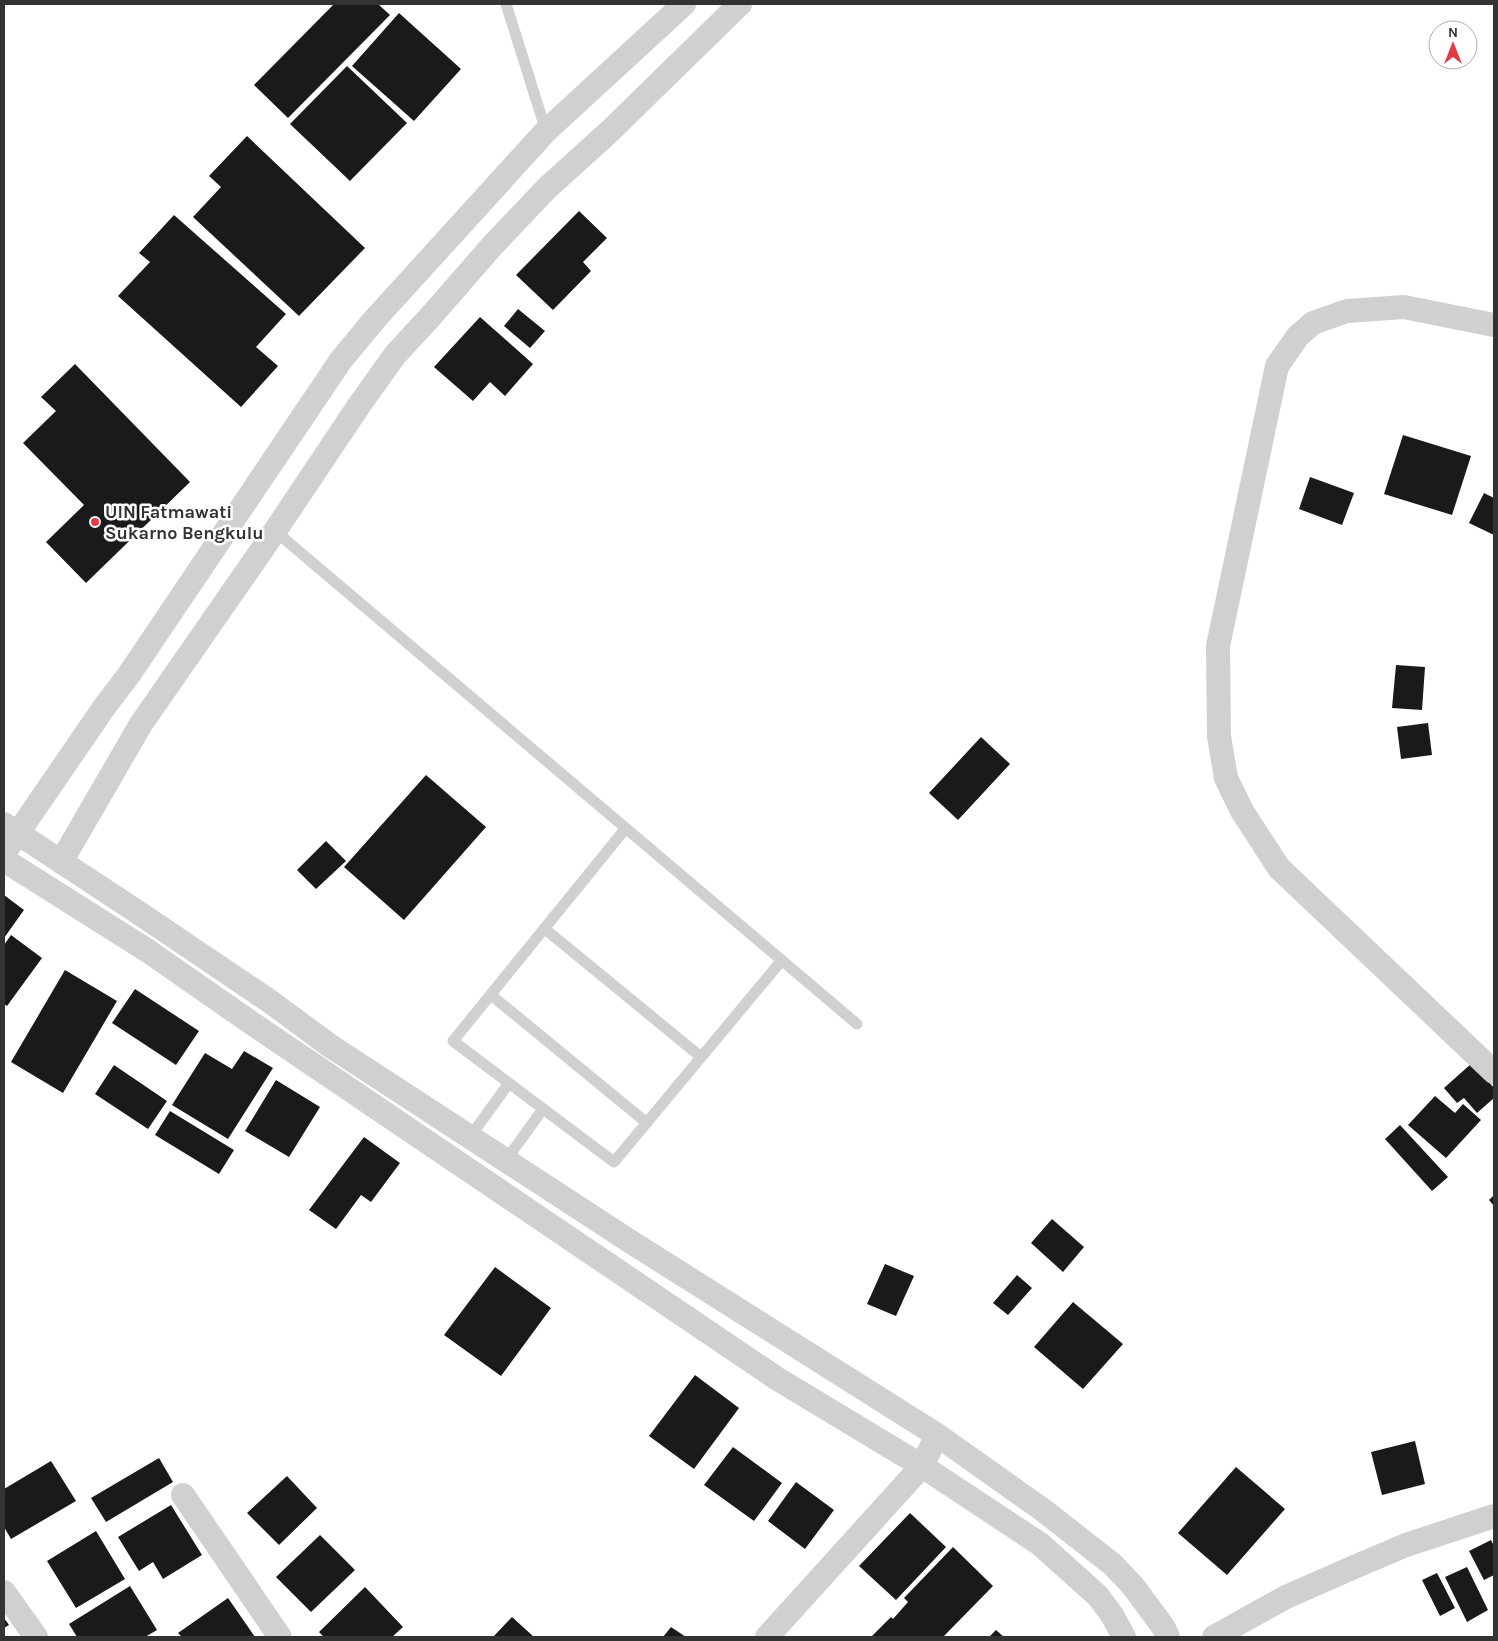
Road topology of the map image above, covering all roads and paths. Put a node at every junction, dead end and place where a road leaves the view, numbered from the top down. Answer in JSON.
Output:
{"nodes":[{"id":1,"x":506,"y":4,"type":"edge"},
{"id":2,"x":684,"y":4,"type":"edge"},
{"id":3,"x":740,"y":4,"type":"edge"},
{"id":4,"x":546,"y":131,"type":"junction"},
{"id":5,"x":1494,"y":325,"type":"edge"},
{"id":6,"x":275,"y":531,"type":"junction"},
{"id":7,"x":128,"y":676,"type":"junction"},
{"id":8,"x":159,"y":698,"type":"junction"},
{"id":9,"x":626,"y":828,"type":"junction"},
{"id":10,"x":11,"y":829,"type":"edge"},
{"id":11,"x":4,"y":853,"type":"edge"},
{"id":12,"x":4,"y":860,"type":"edge"},
{"id":13,"x":60,"y":862,"type":"junction"},
{"id":14,"x":544,"y":928,"type":"junction"},
{"id":15,"x":782,"y":960,"type":"junction"},
{"id":16,"x":491,"y":995,"type":"junction"},
{"id":17,"x":268,"y":1000,"type":"junction"},
{"id":18,"x":250,"y":1022,"type":"junction"},
{"id":19,"x":857,"y":1024,"type":"dead end"},
{"id":20,"x":701,"y":1057,"type":"junction"},
{"id":21,"x":1494,"y":1072,"type":"edge"},
{"id":22,"x":509,"y":1084,"type":"junction"},
{"id":23,"x":543,"y":1109,"type":"junction"},
{"id":24,"x":647,"y":1123,"type":"junction"},
{"id":25,"x":470,"y":1137,"type":"junction"},
{"id":26,"x":506,"y":1160,"type":"junction"},
{"id":27,"x":937,"y":1435,"type":"junction"},
{"id":28,"x":922,"y":1466,"type":"junction"},
{"id":29,"x":183,"y":1495,"type":"dead end"},
{"id":30,"x":1494,"y":1516,"type":"edge"},
{"id":31,"x":4,"y":1592,"type":"edge"},
{"id":32,"x":36,"y":1637,"type":"edge"},
{"id":33,"x":280,"y":1637,"type":"edge"},
{"id":34,"x":767,"y":1637,"type":"edge"},
{"id":35,"x":1124,"y":1637,"type":"edge"},
{"id":36,"x":1168,"y":1637,"type":"edge"},
{"id":37,"x":1214,"y":1637,"type":"edge"}],
"edges":[{"from":1,"to":4,"type":"lane"},
{"from":2,"to":4,"type":"street"},
{"from":3,"to":6,"type":"street"},
{"from":4,"to":7,"type":"street"},
{"from":5,"to":21,"type":"street"},
{"from":6,"to":8,"type":"street"},
{"from":6,"to":9,"type":"lane"},
{"from":7,"to":8,"type":"street"},
{"from":7,"to":10,"type":"street"},
{"from":8,"to":13,"type":"street"},
{"from":9,"to":14,"type":"lane"},
{"from":9,"to":15,"type":"lane"},
{"from":10,"to":11,"type":"street"},
{"from":10,"to":13,"type":"street"},
{"from":12,"to":18,"type":"street"},
{"from":13,"to":17,"type":"street"},
{"from":14,"to":16,"type":"lane"},
{"from":14,"to":20,"type":"lane"},
{"from":15,"to":19,"type":"lane"},
{"from":15,"to":20,"type":"lane"},
{"from":16,"to":22,"type":"lane"},
{"from":16,"to":24,"type":"lane"},
{"from":17,"to":18,"type":"street"},
{"from":17,"to":25,"type":"street"},
{"from":18,"to":28,"type":"street"},
{"from":20,"to":24,"type":"lane"},
{"from":22,"to":23,"type":"lane"},
{"from":22,"to":25,"type":"lane"},
{"from":23,"to":24,"type":"lane"},
{"from":23,"to":26,"type":"lane"},
{"from":25,"to":26,"type":"street"},
{"from":26,"to":27,"type":"street"},
{"from":27,"to":28,"type":"street"},
{"from":27,"to":36,"type":"street"},
{"from":28,"to":34,"type":"street"},
{"from":28,"to":35,"type":"street"},
{"from":29,"to":33,"type":"street"},
{"from":30,"to":37,"type":"street"},
{"from":31,"to":32,"type":"street"}]}
